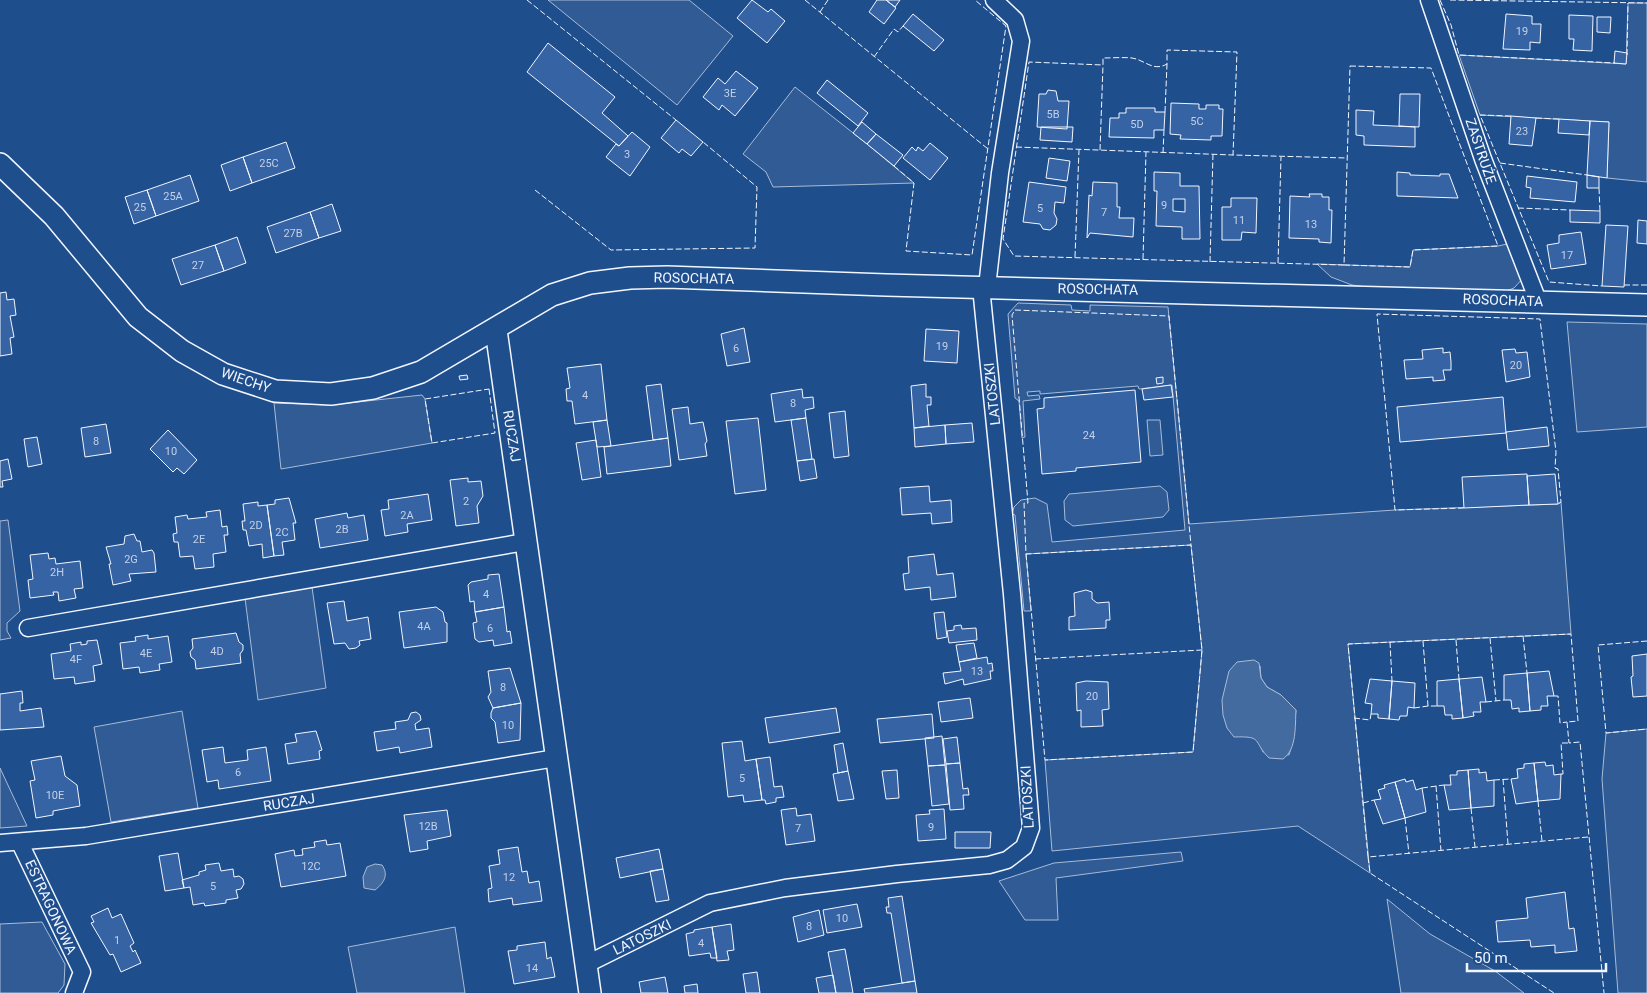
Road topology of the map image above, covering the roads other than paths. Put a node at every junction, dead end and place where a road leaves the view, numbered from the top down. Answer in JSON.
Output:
{"nodes":[{"id":1,"x":994,"y":0,"type":"edge"},
{"id":2,"x":1429,"y":0,"type":"edge"},
{"id":3,"x":0,"y":164,"type":"edge"},
{"id":4,"x":984,"y":287,"type":"junction"},
{"id":5,"x":552,"y":296,"type":"joint"},
{"id":6,"x":1538,"y":301,"type":"junction"},
{"id":7,"x":1647,"y":305,"type":"edge"},
{"id":8,"x":496,"y":330,"type":"junction"},
{"id":9,"x":525,"y":542,"type":"junction"},
{"id":10,"x":28,"y":628,"type":"dead end"},
{"id":11,"x":556,"y":758,"type":"junction"},
{"id":12,"x":20,"y":842,"type":"junction"},
{"id":13,"x":0,"y":843,"type":"edge"},
{"id":14,"x":585,"y":965,"type":"junction"},
{"id":15,"x":74,"y":993,"type":"edge"},
{"id":16,"x":590,"y":993,"type":"edge"}],
"edges":[{"from":1,"to":4,"type":"street","name":"LATOSZKI"},
{"from":2,"to":6,"type":"street","name":"ZASTRUŻE"},
{"from":3,"to":8,"type":"street","name":"WIECHY"},
{"from":4,"to":5,"type":"street","name":"ROSOCHATA"},
{"from":4,"to":6,"type":"street","name":"ROSOCHATA"},
{"from":4,"to":14,"type":"street","name":"LATOSZKI"},
{"from":5,"to":8,"type":"street","name":"WIECHY"},
{"from":6,"to":7,"type":"street","name":"ROSOCHATA"},
{"from":8,"to":9,"type":"street","name":"RUCZAJ"},
{"from":9,"to":10,"type":"street"},
{"from":9,"to":11,"type":"street","name":"RUCZAJ"},
{"from":11,"to":12,"type":"street","name":"RUCZAJ"},
{"from":11,"to":14,"type":"street","name":"RUCZAJ"},
{"from":12,"to":13,"type":"street","name":"RUCZAJ"},
{"from":12,"to":15,"type":"street","name":"ESTRAGONOWA"},
{"from":14,"to":16,"type":"street","name":"RUCZAJ"}]}
